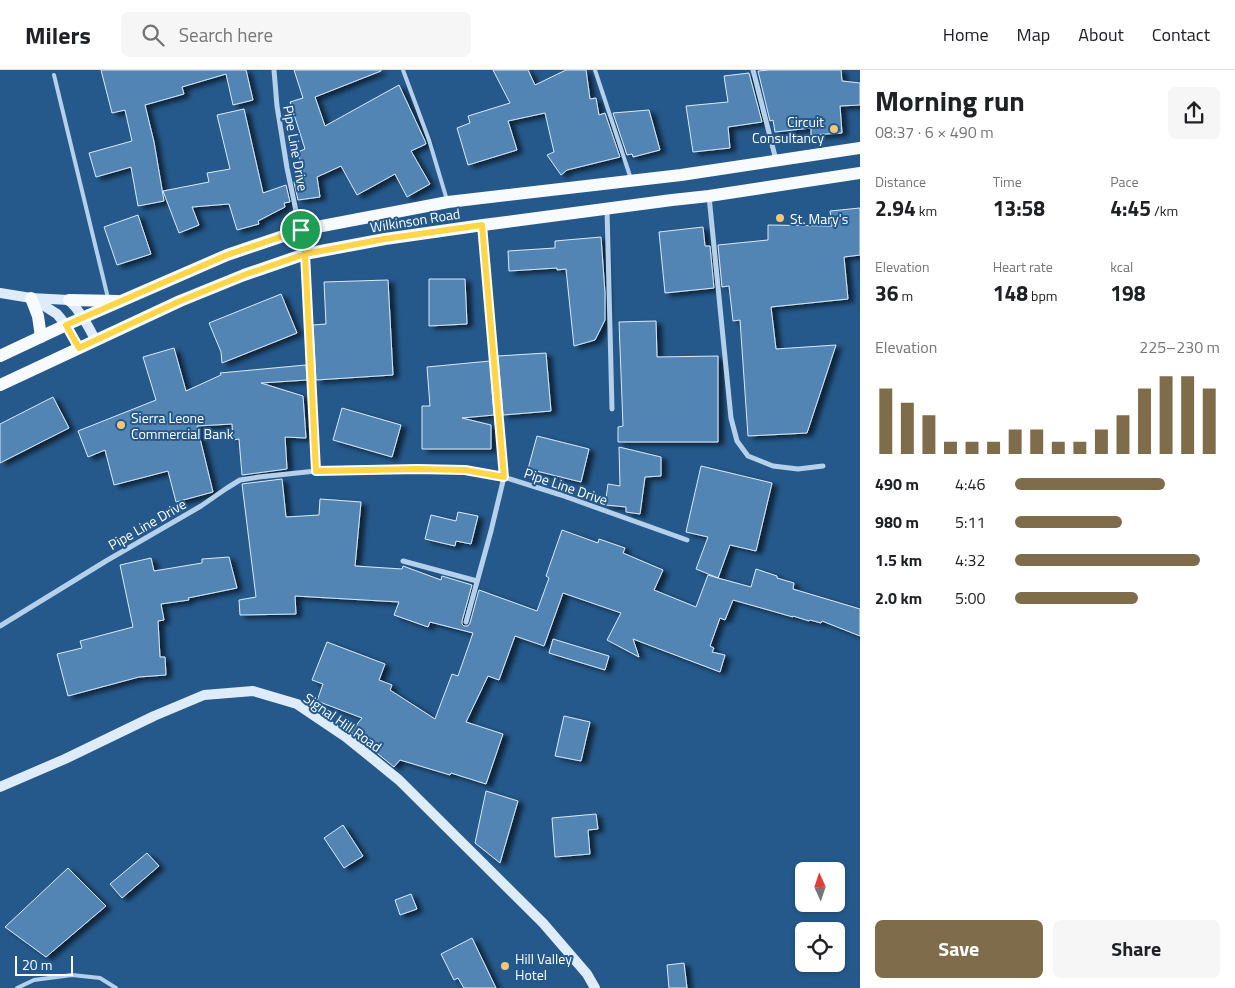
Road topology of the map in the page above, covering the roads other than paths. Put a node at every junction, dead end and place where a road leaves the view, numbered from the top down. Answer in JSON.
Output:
{"nodes":[{"id":1,"x":274,"y":70,"type":"edge"},
{"id":2,"x":403,"y":70,"type":"edge"},
{"id":3,"x":595,"y":70,"type":"edge"},
{"id":4,"x":753,"y":70,"type":"edge"},
{"id":5,"x":54,"y":75,"type":"dead end"},
{"id":6,"x":860,"y":148,"type":"edge"},
{"id":7,"x":776,"y":160,"type":"junction"},
{"id":8,"x":860,"y":173,"type":"edge"},
{"id":9,"x":631,"y":181,"type":"junction"},
{"id":10,"x":709,"y":196,"type":"junction"},
{"id":11,"x":448,"y":202,"type":"junction"},
{"id":12,"x":607,"y":209,"type":"junction"},
{"id":13,"x":482,"y":225,"type":"junction"},
{"id":14,"x":301,"y":230,"type":"junction"},
{"id":15,"x":305,"y":254,"type":"junction"},
{"id":16,"x":0,"y":293,"type":"edge"},
{"id":17,"x":31,"y":298,"type":"junction"},
{"id":18,"x":69,"y":300,"type":"junction"},
{"id":19,"x":109,"y":301,"type":"junction"},
{"id":20,"x":123,"y":301,"type":"junction"},
{"id":21,"x":84,"y":318,"type":"junction"},
{"id":22,"x":66,"y":325,"type":"junction"},
{"id":23,"x":41,"y":337,"type":"junction"},
{"id":24,"x":96,"y":341,"type":"junction"},
{"id":25,"x":79,"y":348,"type":"junction"},
{"id":26,"x":0,"y":356,"type":"edge"},
{"id":27,"x":0,"y":386,"type":"edge"},
{"id":28,"x":612,"y":409,"type":"dead end"},
{"id":29,"x":823,"y":466,"type":"dead end"},
{"id":30,"x":316,"y":471,"type":"junction"},
{"id":31,"x":504,"y":477,"type":"junction"},
{"id":32,"x":686,"y":540,"type":"dead end"},
{"id":33,"x":403,"y":561,"type":"dead end"},
{"id":34,"x":477,"y":581,"type":"junction"},
{"id":35,"x":466,"y":622,"type":"dead end"},
{"id":36,"x":0,"y":626,"type":"edge"},
{"id":37,"x":0,"y":787,"type":"edge"},
{"id":38,"x":17,"y":988,"type":"edge"},
{"id":39,"x":116,"y":988,"type":"edge"},
{"id":40,"x":595,"y":988,"type":"edge"}],
"edges":[{"from":1,"to":14,"type":"street","name":"Pipe Line Drive"},
{"from":2,"to":11,"type":"lane"},
{"from":3,"to":9,"type":"lane"},
{"from":4,"to":7,"type":"street"},
{"from":5,"to":19,"type":"lane"},
{"from":6,"to":7,"type":"main road","name":"Wilkinson Road"},
{"from":7,"to":9,"type":"main road","name":"Wilkinson Road"},
{"from":8,"to":10,"type":"main road","name":"Wilkinson Road"},
{"from":9,"to":11,"type":"main road","name":"Wilkinson Road"},
{"from":10,"to":12,"type":"main road","name":"Wilkinson Road"},
{"from":10,"to":29,"type":"street"},
{"from":11,"to":14,"type":"main road","name":"Wilkinson Road"},
{"from":12,"to":13,"type":"main road","name":"Wilkinson Road"},
{"from":12,"to":28,"type":"street"},
{"from":13,"to":15,"type":"main road","name":"Wilkinson Road"},
{"from":13,"to":31,"type":"street"},
{"from":14,"to":15,"type":"street","name":"Pipe Line Drive"},
{"from":14,"to":20,"type":"main road","name":"Wilkinson Road"},
{"from":15,"to":24,"type":"main road","name":"Wilkinson Road"},
{"from":15,"to":30,"type":"street"},
{"from":16,"to":17,"type":"main road"},
{"from":17,"to":18,"type":"main road"},
{"from":17,"to":22,"type":"main road"},
{"from":17,"to":23,"type":"main road"},
{"from":18,"to":19,"type":"main road"},
{"from":18,"to":21,"type":"main road"},
{"from":19,"to":20,"type":"main road"},
{"from":20,"to":21,"type":"main road","name":"Wilkinson Road"},
{"from":21,"to":22,"type":"main road","name":"Wilkinson Road"},
{"from":21,"to":24,"type":"main road"},
{"from":22,"to":23,"type":"main road","name":"Wilkinson Road"},
{"from":22,"to":25,"type":"main road"},
{"from":23,"to":26,"type":"main road","name":"Wilkinson Road"},
{"from":24,"to":25,"type":"main road","name":"Wilkinson Road"},
{"from":25,"to":27,"type":"main road","name":"Wilkinson Road"},
{"from":30,"to":31,"type":"street","name":"Pipe Line Drive"},
{"from":30,"to":36,"type":"street","name":"Pipe Line Drive"},
{"from":31,"to":32,"type":"street","name":"Pipe Line Drive"},
{"from":31,"to":34,"type":"street"},
{"from":33,"to":34,"type":"street"},
{"from":34,"to":35,"type":"street"},
{"from":37,"to":40,"type":"main road","name":"Signal Hill Road"},
{"from":38,"to":39,"type":"lane"}]}
